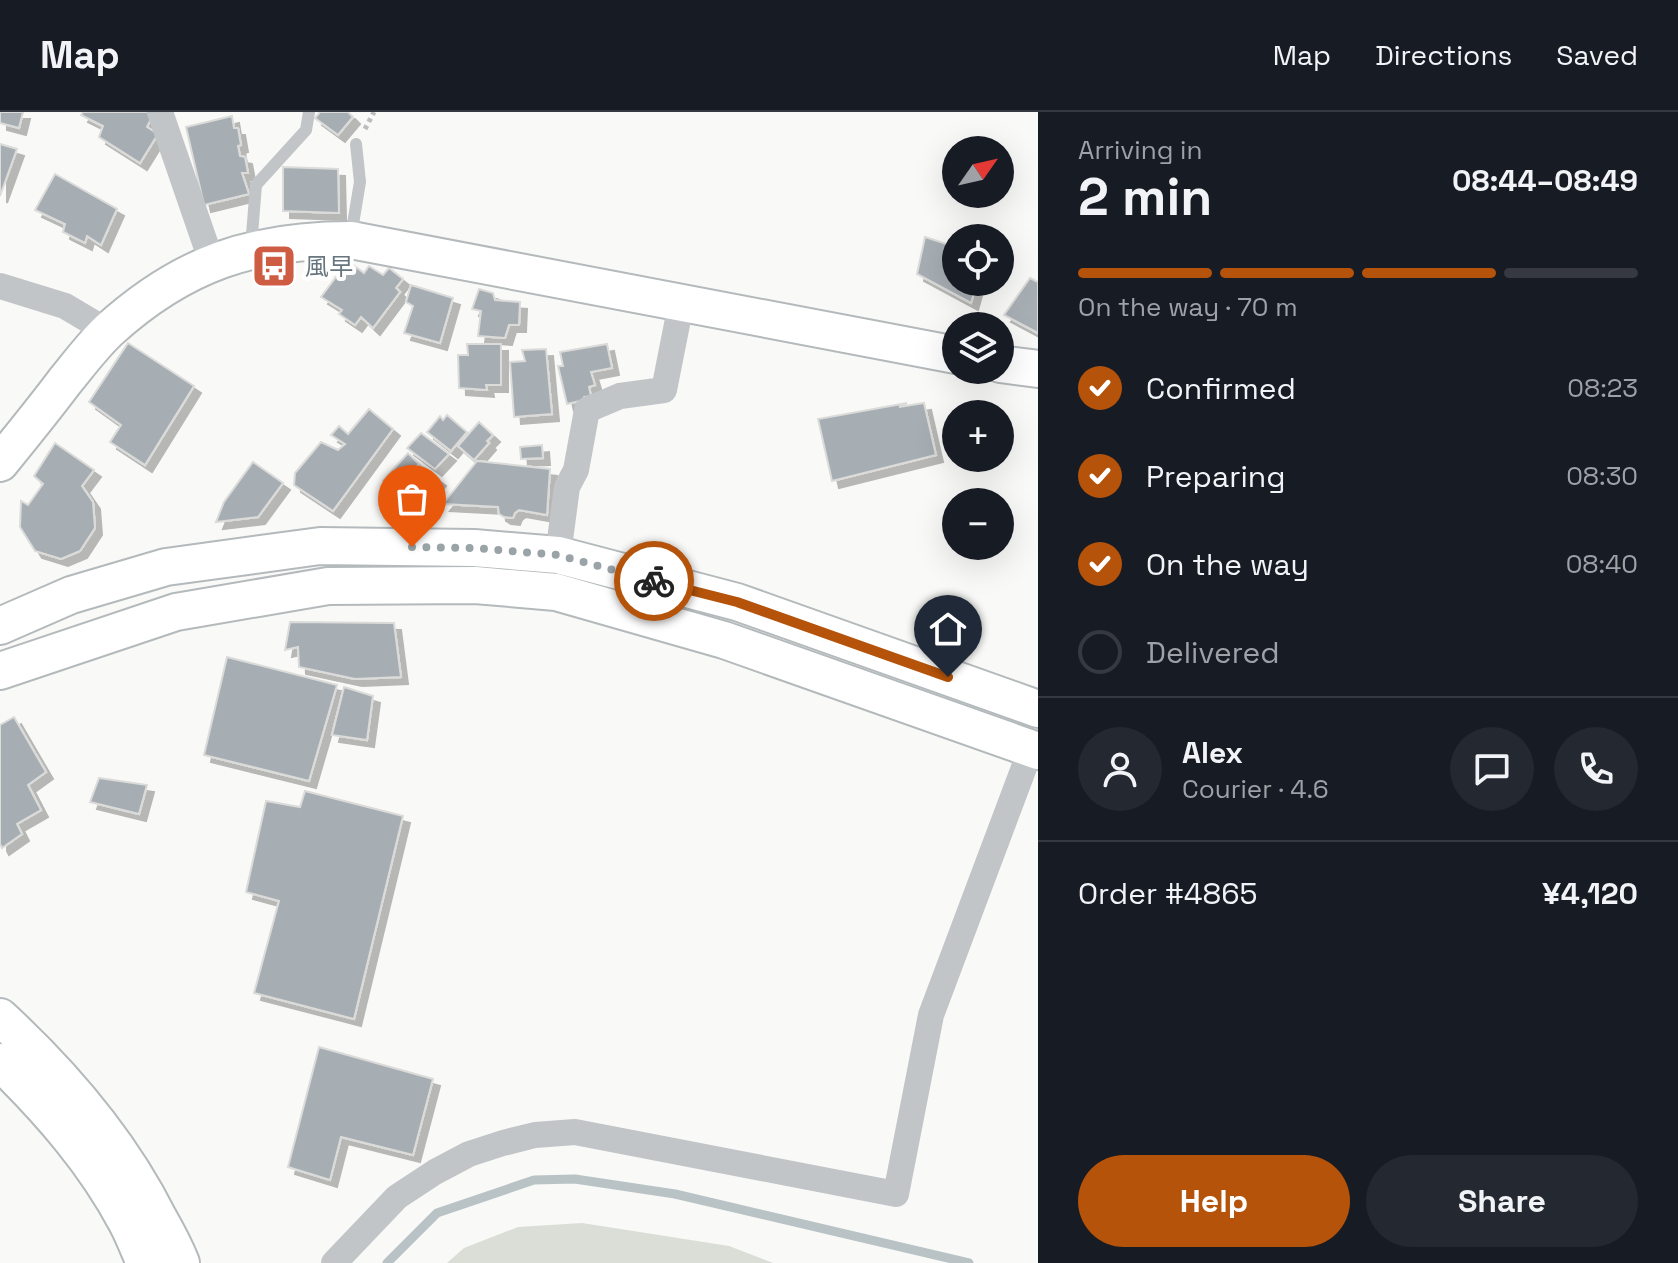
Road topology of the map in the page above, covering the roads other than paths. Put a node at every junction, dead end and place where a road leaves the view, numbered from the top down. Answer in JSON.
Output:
{"nodes":[{"id":1,"x":160,"y":112,"type":"edge"},
{"id":2,"x":309,"y":112,"type":"edge"},
{"id":3,"x":356,"y":144,"type":"dead end"},
{"id":4,"x":351,"y":240,"type":"junction"},
{"id":5,"x":250,"y":250,"type":"junction"},
{"id":6,"x":212,"y":263,"type":"junction"},
{"id":7,"x":0,"y":286,"type":"edge"},
{"id":8,"x":681,"y":304,"type":"junction"},
{"id":9,"x":107,"y":331,"type":"junction"},
{"id":10,"x":942,"y":352,"type":"edge"},
{"id":11,"x":1014,"y":366,"type":"edge"},
{"id":12,"x":1038,"y":369,"type":"edge"},
{"id":13,"x":0,"y":463,"type":"edge"},
{"id":14,"x":558,"y":555,"type":"junction"},
{"id":15,"x":3,"y":616,"type":"edge"},
{"id":16,"x":11,"y":667,"type":"edge"},
{"id":17,"x":1038,"y":709,"type":"edge"},
{"id":18,"x":1035,"y":750,"type":"edge"},
{"id":19,"x":0,"y":1017,"type":"edge"},
{"id":20,"x":0,"y":1062,"type":"edge"},
{"id":21,"x":145,"y":1263,"type":"edge"},
{"id":22,"x":181,"y":1263,"type":"edge"},
{"id":23,"x":334,"y":1263,"type":"edge"}],
"edges":[{"from":1,"to":6,"type":"street"},
{"from":2,"to":5,"type":"lane"},
{"from":3,"to":4,"type":"lane"},
{"from":4,"to":5,"type":"street"},
{"from":4,"to":8,"type":"street"},
{"from":5,"to":6,"type":"street"},
{"from":6,"to":9,"type":"street"},
{"from":7,"to":9,"type":"street"},
{"from":8,"to":10,"type":"street"},
{"from":8,"to":14,"type":"street"},
{"from":9,"to":13,"type":"street"},
{"from":11,"to":12,"type":"street"},
{"from":14,"to":15,"type":"street"},
{"from":14,"to":17,"type":"street"},
{"from":15,"to":16,"type":"street"},
{"from":16,"to":18,"type":"street"},
{"from":18,"to":23,"type":"street"},
{"from":19,"to":22,"type":"street"},
{"from":20,"to":21,"type":"street"}]}
